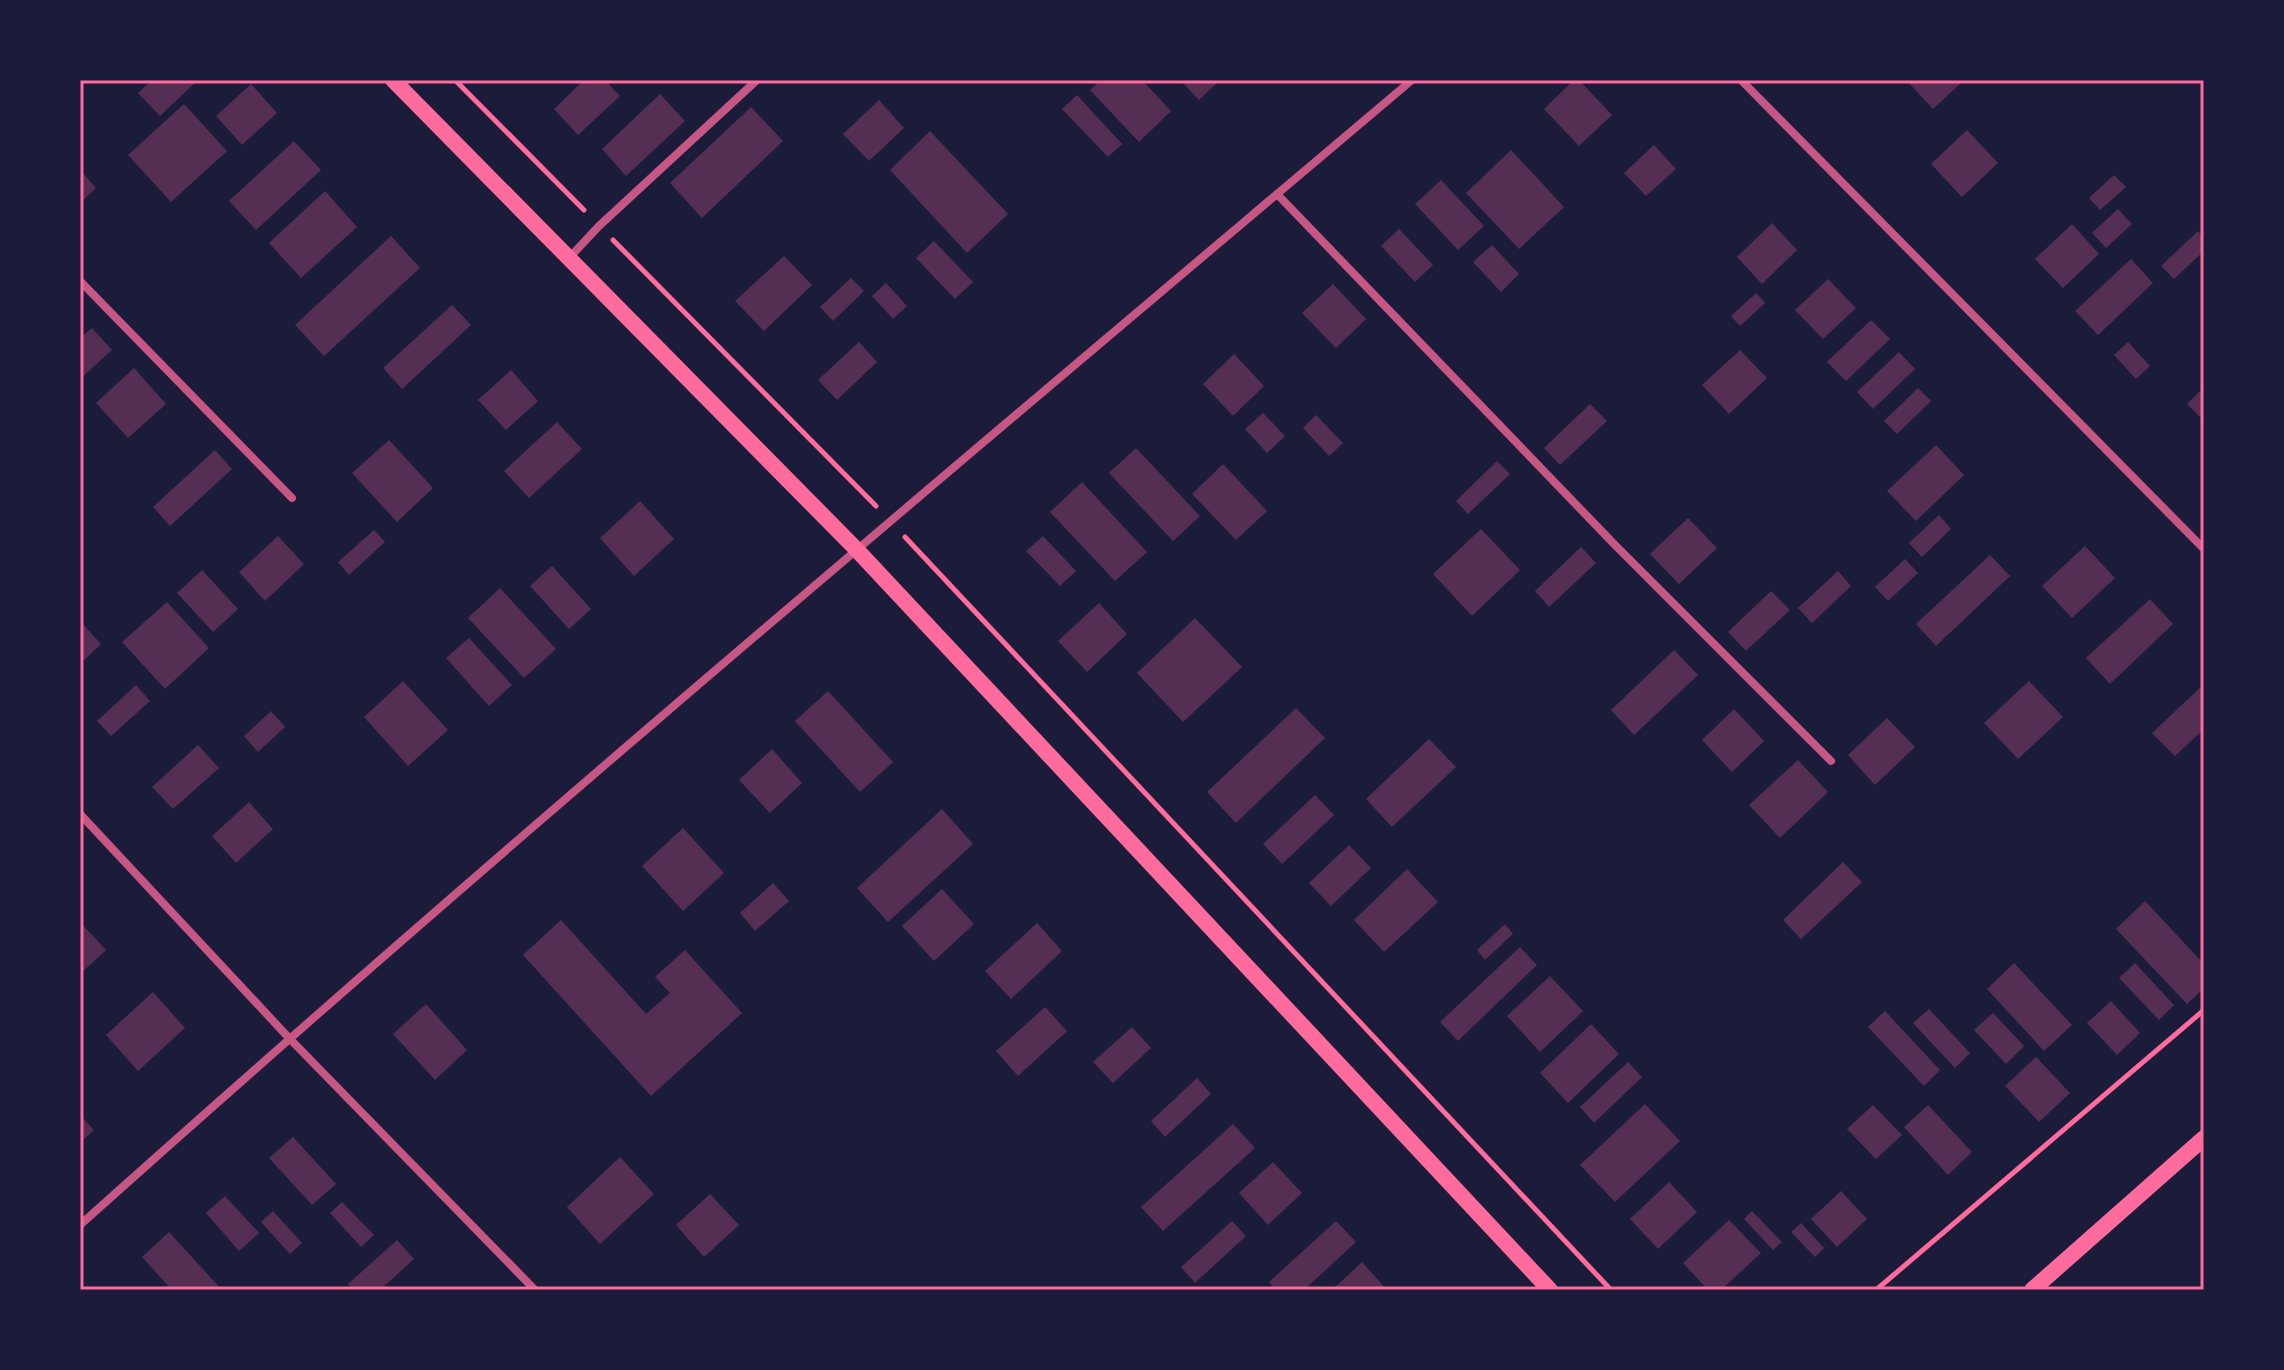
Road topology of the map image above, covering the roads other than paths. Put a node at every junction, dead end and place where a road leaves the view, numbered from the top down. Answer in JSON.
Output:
{"nodes":[{"id":1,"x":393,"y":80,"type":"edge"},
{"id":2,"x":757,"y":80,"type":"edge"},
{"id":3,"x":1412,"y":80,"type":"edge"},
{"id":4,"x":1741,"y":80,"type":"edge"},
{"id":5,"x":1277,"y":194,"type":"junction"},
{"id":6,"x":569,"y":258,"type":"junction"},
{"id":7,"x":80,"y":281,"type":"edge"},
{"id":8,"x":292,"y":498,"type":"dead end"},
{"id":9,"x":856,"y":549,"type":"junction"},
{"id":10,"x":2204,"y":549,"type":"edge"},
{"id":11,"x":1831,"y":761,"type":"dead end"},
{"id":12,"x":80,"y":814,"type":"edge"},
{"id":13,"x":289,"y":1038,"type":"junction"},
{"id":14,"x":2204,"y":1138,"type":"edge"},
{"id":15,"x":80,"y":1225,"type":"edge"},
{"id":16,"x":535,"y":1290,"type":"edge"},
{"id":17,"x":1550,"y":1290,"type":"edge"},
{"id":18,"x":2032,"y":1290,"type":"edge"}],
"edges":[{"from":1,"to":6,"type":"main road"},
{"from":2,"to":6,"type":"street"},
{"from":3,"to":5,"type":"street"},
{"from":4,"to":10,"type":"street"},
{"from":5,"to":9,"type":"street"},
{"from":5,"to":11,"type":"street"},
{"from":6,"to":9,"type":"main road"},
{"from":7,"to":8,"type":"street"},
{"from":9,"to":13,"type":"street"},
{"from":9,"to":17,"type":"main road"},
{"from":12,"to":13,"type":"street"},
{"from":13,"to":15,"type":"street"},
{"from":13,"to":16,"type":"street"},
{"from":14,"to":18,"type":"main road"}]}
